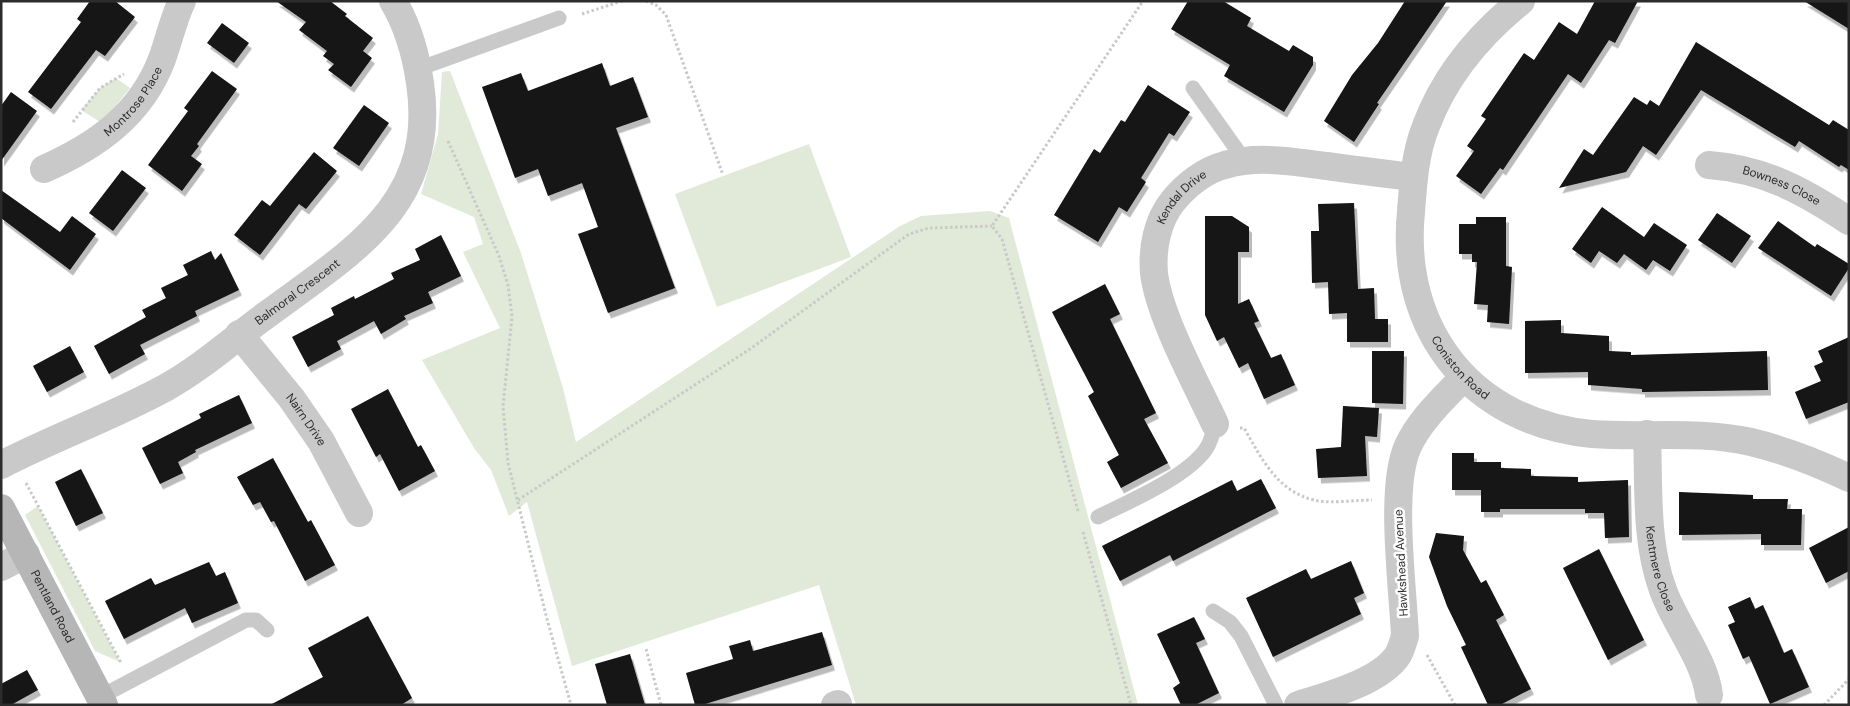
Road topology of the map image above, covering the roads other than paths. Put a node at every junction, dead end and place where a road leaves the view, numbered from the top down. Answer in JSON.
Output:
{"nodes":[{"id":1,"x":182,"y":1,"type":"edge"},
{"id":2,"x":393,"y":1,"type":"edge"},
{"id":3,"x":1521,"y":1,"type":"edge"},
{"id":4,"x":559,"y":18,"type":"dead end"},
{"id":5,"x":418,"y":69,"type":"junction"},
{"id":6,"x":1193,"y":88,"type":"dead end"},
{"id":7,"x":1245,"y":161,"type":"junction"},
{"id":8,"x":1709,"y":165,"type":"dead end"},
{"id":9,"x":44,"y":169,"type":"dead end"},
{"id":10,"x":1414,"y":177,"type":"junction"},
{"id":11,"x":1849,"y":221,"type":"edge"},
{"id":12,"x":239,"y":334,"type":"junction"},
{"id":13,"x":1463,"y":378,"type":"junction"},
{"id":14,"x":1215,"y":424,"type":"joint"},
{"id":15,"x":1647,"y":434,"type":"junction"},
{"id":16,"x":7,"y":462,"type":"edge"},
{"id":17,"x":1849,"y":478,"type":"edge"},
{"id":18,"x":1,"y":508,"type":"edge"},
{"id":19,"x":359,"y":513,"type":"dead end"},
{"id":20,"x":1098,"y":517,"type":"dead end"},
{"id":21,"x":26,"y":554,"type":"junction"},
{"id":22,"x":1,"y":567,"type":"edge"},
{"id":23,"x":1213,"y":611,"type":"dead end"},
{"id":24,"x":267,"y":630,"type":"dead end"},
{"id":25,"x":1709,"y":695,"type":"dead end"},
{"id":26,"x":102,"y":701,"type":"edge"},
{"id":27,"x":1276,"y":705,"type":"edge"},
{"id":28,"x":1298,"y":705,"type":"edge"}],
"edges":[{"from":1,"to":9,"type":"street","name":"Montrose Place"},
{"from":2,"to":5,"type":"street","name":"Balmoral Crescent"},
{"from":3,"to":10,"type":"street","name":"Coniston Road"},
{"from":4,"to":5,"type":"lane"},
{"from":5,"to":12,"type":"street","name":"Balmoral Crescent"},
{"from":6,"to":7,"type":"lane"},
{"from":7,"to":10,"type":"street","name":"Kendal Drive"},
{"from":7,"to":14,"type":"street","name":"Kendal Drive"},
{"from":8,"to":11,"type":"street","name":"Bowness Close"},
{"from":10,"to":13,"type":"street","name":"Coniston Road"},
{"from":12,"to":16,"type":"street","name":"Balmoral Crescent"},
{"from":12,"to":19,"type":"street","name":"Nairn Drive"},
{"from":13,"to":15,"type":"street","name":"Coniston Road"},
{"from":13,"to":28,"type":"street","name":"Hawkshead Avenue"},
{"from":14,"to":20,"type":"lane"},
{"from":15,"to":17,"type":"street","name":"Coniston Road"},
{"from":15,"to":25,"type":"street","name":"Kentmere Close"},
{"from":18,"to":21,"type":"street","name":"Pentland Road"},
{"from":21,"to":22,"type":"street"},
{"from":21,"to":26,"type":"street","name":"Pentland Road"},
{"from":23,"to":27,"type":"lane"},
{"from":24,"to":26,"type":"lane"}]}
